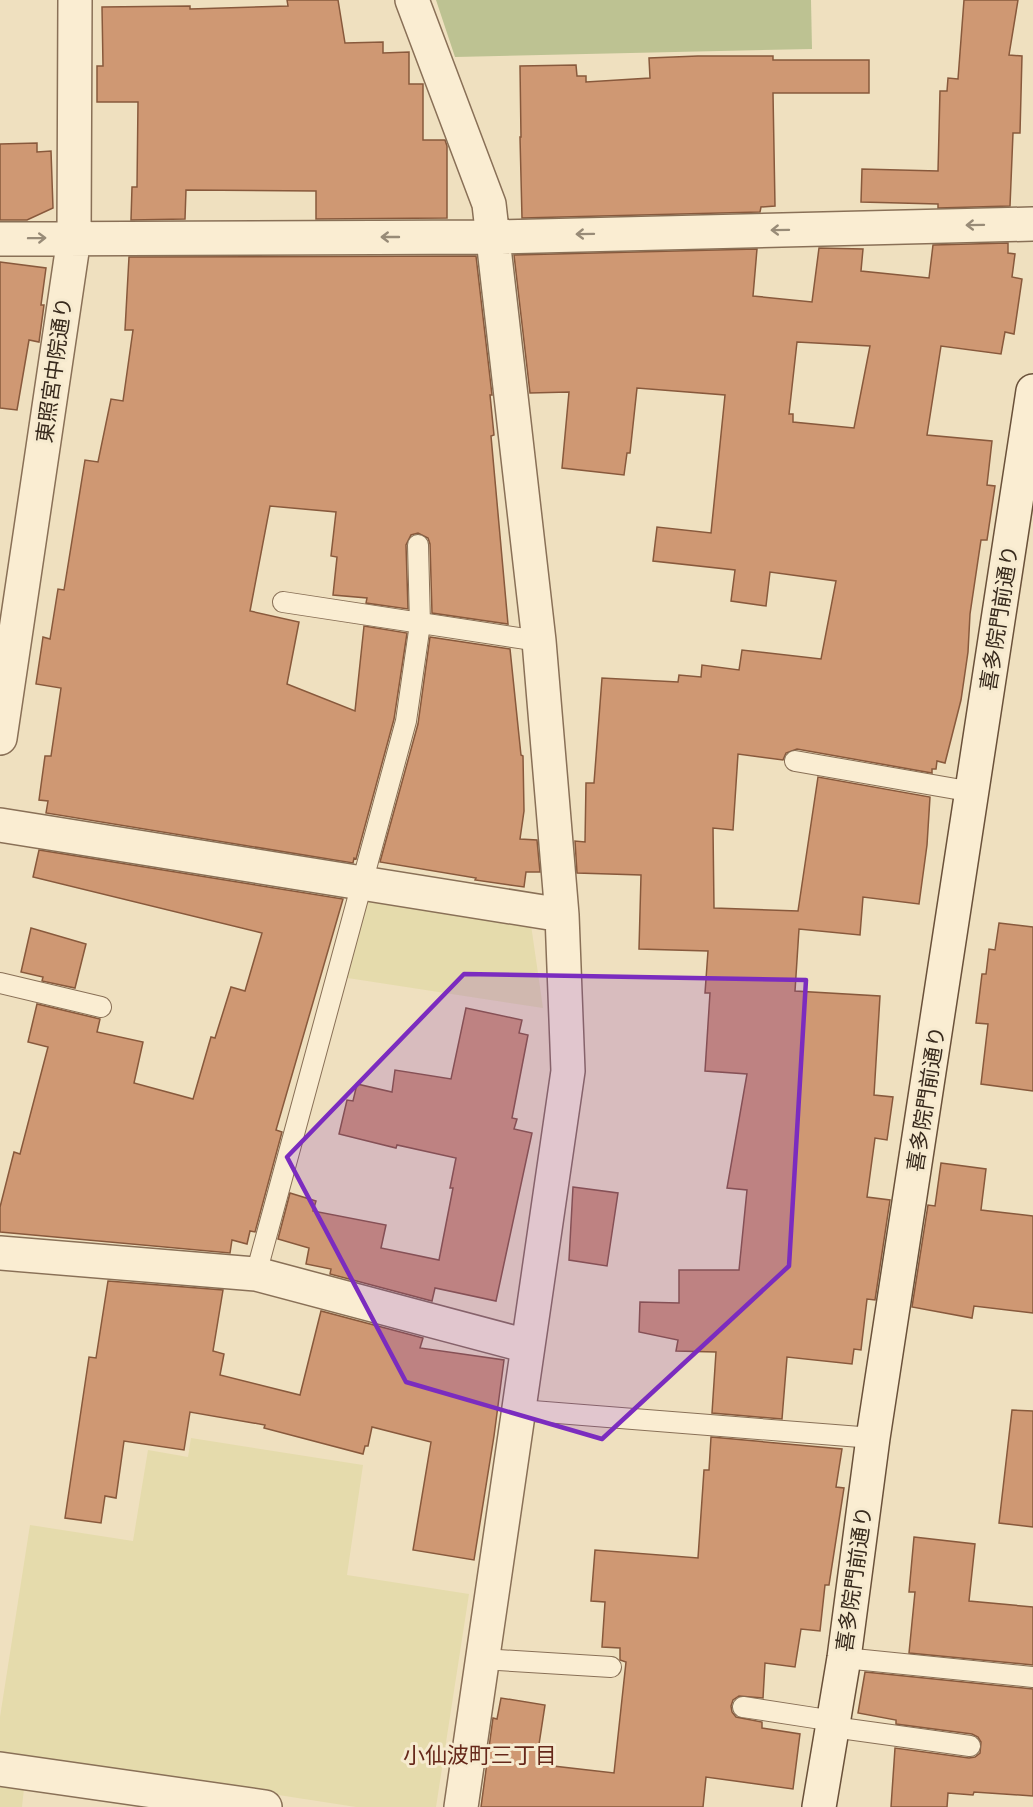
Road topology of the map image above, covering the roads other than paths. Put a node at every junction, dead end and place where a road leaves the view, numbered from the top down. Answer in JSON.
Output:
{"nodes":[{"id":1,"x":75,"y":0,"type":"edge"},
{"id":2,"x":412,"y":0,"type":"edge"},
{"id":3,"x":1033,"y":224,"type":"edge"},
{"id":4,"x":493,"y":237,"type":"junction"},
{"id":5,"x":0,"y":238,"type":"edge"},
{"id":6,"x":74,"y":238,"type":"junction"},
{"id":7,"x":1033,"y":391,"type":"edge"},
{"id":8,"x":418,"y":545,"type":"dead end"},
{"id":9,"x":283,"y":602,"type":"dead end"},
{"id":10,"x":420,"y":624,"type":"junction"},
{"id":11,"x":539,"y":641,"type":"junction"},
{"id":12,"x":0,"y":738,"type":"edge"},
{"id":13,"x":795,"y":761,"type":"dead end"},
{"id":14,"x":973,"y":792,"type":"junction"},
{"id":15,"x":0,"y":825,"type":"edge"},
{"id":16,"x":362,"y":883,"type":"junction"},
{"id":17,"x":562,"y":915,"type":"junction"},
{"id":18,"x":0,"y":983,"type":"edge"},
{"id":19,"x":101,"y":1007,"type":"dead end"},
{"id":20,"x":0,"y":1253,"type":"edge"},
{"id":21,"x":256,"y":1274,"type":"junction"},
{"id":22,"x":527,"y":1346,"type":"junction"},
{"id":23,"x":520,"y":1410,"type":"junction"},
{"id":24,"x":873,"y":1438,"type":"junction"},
{"id":25,"x":844,"y":1658,"type":"junction"},
{"id":26,"x":482,"y":1659,"type":"junction"},
{"id":27,"x":610,"y":1667,"type":"dead end"},
{"id":28,"x":1033,"y":1677,"type":"edge"},
{"id":29,"x":743,"y":1707,"type":"dead end"},
{"id":30,"x":833,"y":1724,"type":"junction"},
{"id":31,"x":970,"y":1746,"type":"dead end"},
{"id":32,"x":0,"y":1769,"type":"edge"},
{"id":33,"x":265,"y":1807,"type":"edge"},
{"id":34,"x":461,"y":1807,"type":"edge"},
{"id":35,"x":819,"y":1807,"type":"edge"}],
"edges":[{"from":1,"to":6,"type":"street","name":"東照宮中院通り"},
{"from":2,"to":4,"type":"street"},
{"from":3,"to":4,"type":"street","one_way":true},
{"from":4,"to":6,"type":"street","one_way":true},
{"from":4,"to":11,"type":"street"},
{"from":5,"to":6,"type":"street","one_way":true},
{"from":6,"to":12,"type":"street","name":"東照宮中院通り"},
{"from":7,"to":14,"type":"street","name":"喜多院門前通り"},
{"from":8,"to":10,"type":"lane"},
{"from":9,"to":10,"type":"lane"},
{"from":10,"to":11,"type":"lane"},
{"from":10,"to":16,"type":"lane"},
{"from":11,"to":17,"type":"street"},
{"from":13,"to":14,"type":"lane"},
{"from":14,"to":24,"type":"street","name":"喜多院門前通り"},
{"from":15,"to":16,"type":"street"},
{"from":16,"to":17,"type":"street"},
{"from":16,"to":21,"type":"lane"},
{"from":17,"to":22,"type":"street"},
{"from":18,"to":19,"type":"lane"},
{"from":20,"to":21,"type":"street"},
{"from":21,"to":22,"type":"street"},
{"from":22,"to":23,"type":"street"},
{"from":23,"to":24,"type":"lane"},
{"from":23,"to":26,"type":"street"},
{"from":24,"to":25,"type":"street","name":"喜多院門前通り"},
{"from":25,"to":28,"type":"lane"},
{"from":25,"to":30,"type":"street","name":"喜多院門前通り"},
{"from":26,"to":27,"type":"lane"},
{"from":26,"to":34,"type":"street"},
{"from":29,"to":30,"type":"lane"},
{"from":30,"to":31,"type":"lane"},
{"from":30,"to":35,"type":"street","name":"喜多院門前通り"},
{"from":32,"to":33,"type":"street"}]}
